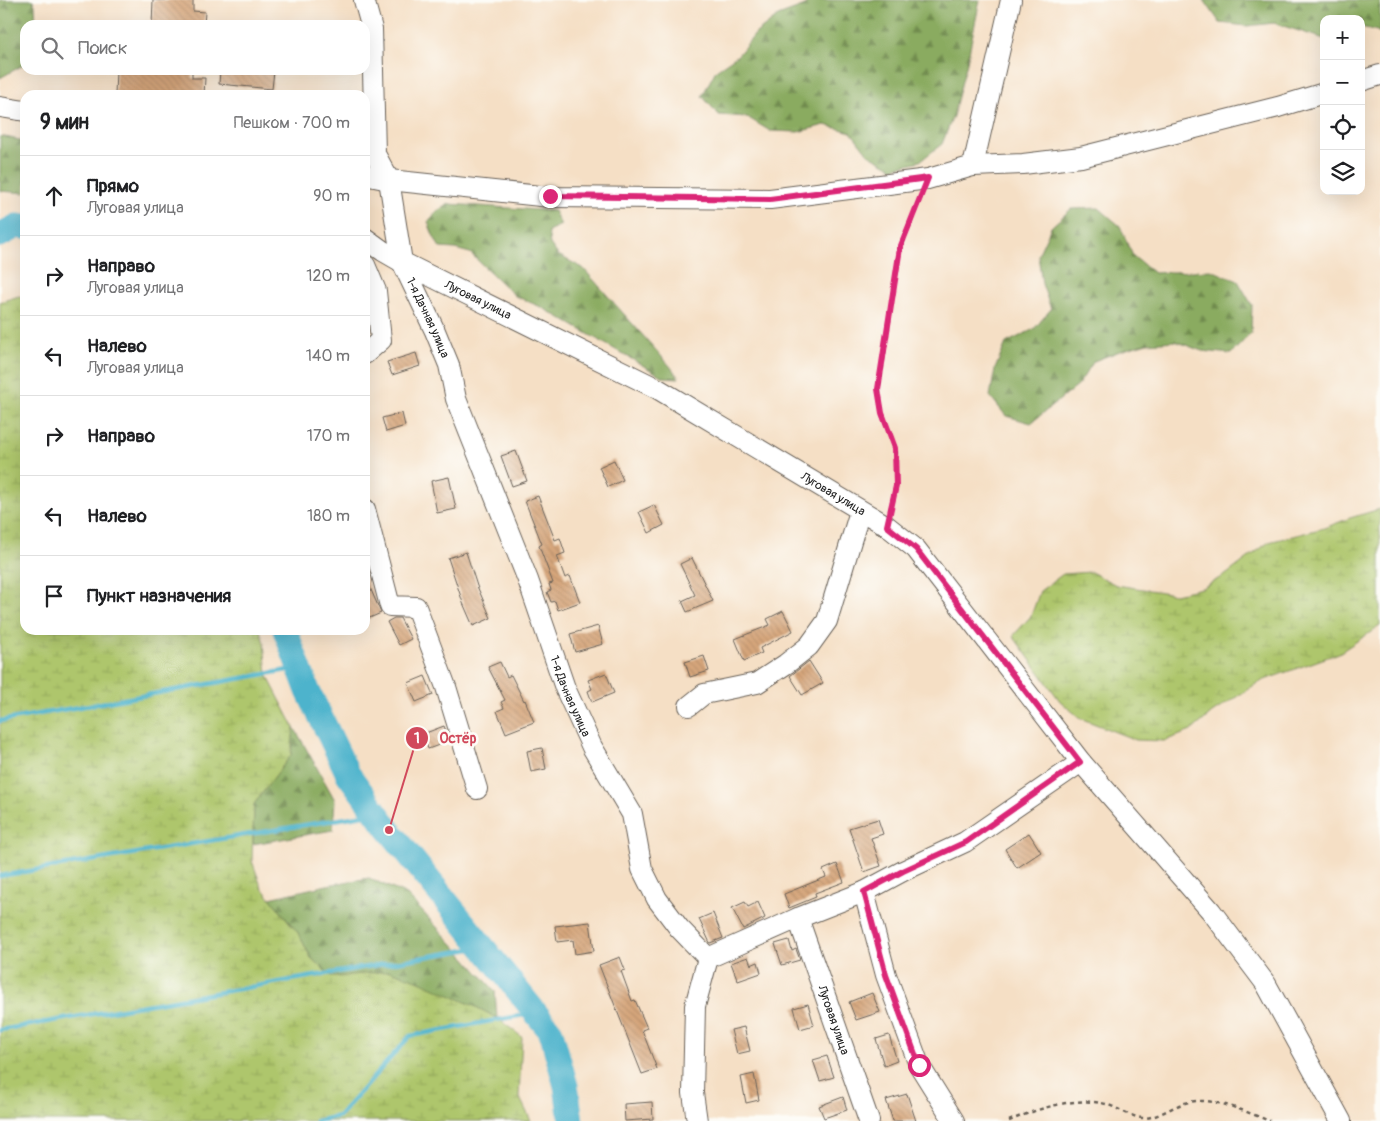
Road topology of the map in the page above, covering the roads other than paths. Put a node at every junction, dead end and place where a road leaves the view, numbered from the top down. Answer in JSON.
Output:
{"nodes":[{"id":1,"x":364,"y":0,"type":"edge"},
{"id":2,"x":1011,"y":0,"type":"edge"},
{"id":3,"x":370,"y":20,"type":"edge"},
{"id":4,"x":370,"y":22,"type":"edge"},
{"id":5,"x":1380,"y":76,"type":"edge"},
{"id":6,"x":1365,"y":80,"type":"edge"},
{"id":7,"x":1320,"y":94,"type":"edge"},
{"id":8,"x":0,"y":107,"type":"edge"},
{"id":9,"x":20,"y":111,"type":"edge"},
{"id":10,"x":973,"y":166,"type":"junction"},
{"id":11,"x":370,"y":176,"type":"edge"},
{"id":12,"x":389,"y":180,"type":"junction"},
{"id":13,"x":370,"y":242,"type":"edge"},
{"id":14,"x":402,"y":262,"type":"junction"},
{"id":15,"x":370,"y":278,"type":"edge"},
{"id":16,"x":370,"y":350,"type":"edge"},
{"id":17,"x":860,"y":511,"type":"junction"},
{"id":18,"x":370,"y":528,"type":"edge"},
{"id":19,"x":689,"y":706,"type":"dead end"},
{"id":20,"x":1080,"y":762,"type":"junction"},
{"id":21,"x":477,"y":789,"type":"dead end"},
{"id":22,"x":864,"y":892,"type":"junction"},
{"id":23,"x":798,"y":918,"type":"junction"},
{"id":24,"x":708,"y":958,"type":"junction"},
{"id":25,"x":697,"y":1121,"type":"edge"},
{"id":26,"x":869,"y":1121,"type":"edge"},
{"id":27,"x":954,"y":1121,"type":"edge"},
{"id":28,"x":1341,"y":1121,"type":"edge"}],
"edges":[{"from":1,"to":3,"type":"street","name":"1-я Дачная улица"},
{"from":2,"to":10,"type":"street"},
{"from":4,"to":12,"type":"street","name":"1-я Дачная улица"},
{"from":5,"to":6,"type":"street"},
{"from":7,"to":10,"type":"street"},
{"from":8,"to":9,"type":"street"},
{"from":10,"to":12,"type":"street"},
{"from":11,"to":12,"type":"street"},
{"from":12,"to":14,"type":"street","name":"1-я Дачная улица"},
{"from":13,"to":14,"type":"street","name":"Луговая улица"},
{"from":14,"to":17,"type":"street","name":"Луговая улица"},
{"from":14,"to":24,"type":"street","name":"1-я Дачная улица"},
{"from":15,"to":16,"type":"street"},
{"from":17,"to":19,"type":"street"},
{"from":17,"to":20,"type":"street","name":"Луговая улица"},
{"from":18,"to":21,"type":"street"},
{"from":20,"to":22,"type":"street"},
{"from":20,"to":28,"type":"street","name":"Луговая улица"},
{"from":22,"to":23,"type":"street"},
{"from":22,"to":27,"type":"street"},
{"from":23,"to":24,"type":"street"},
{"from":23,"to":26,"type":"street","name":"Луговая улица"},
{"from":24,"to":25,"type":"street"}]}
